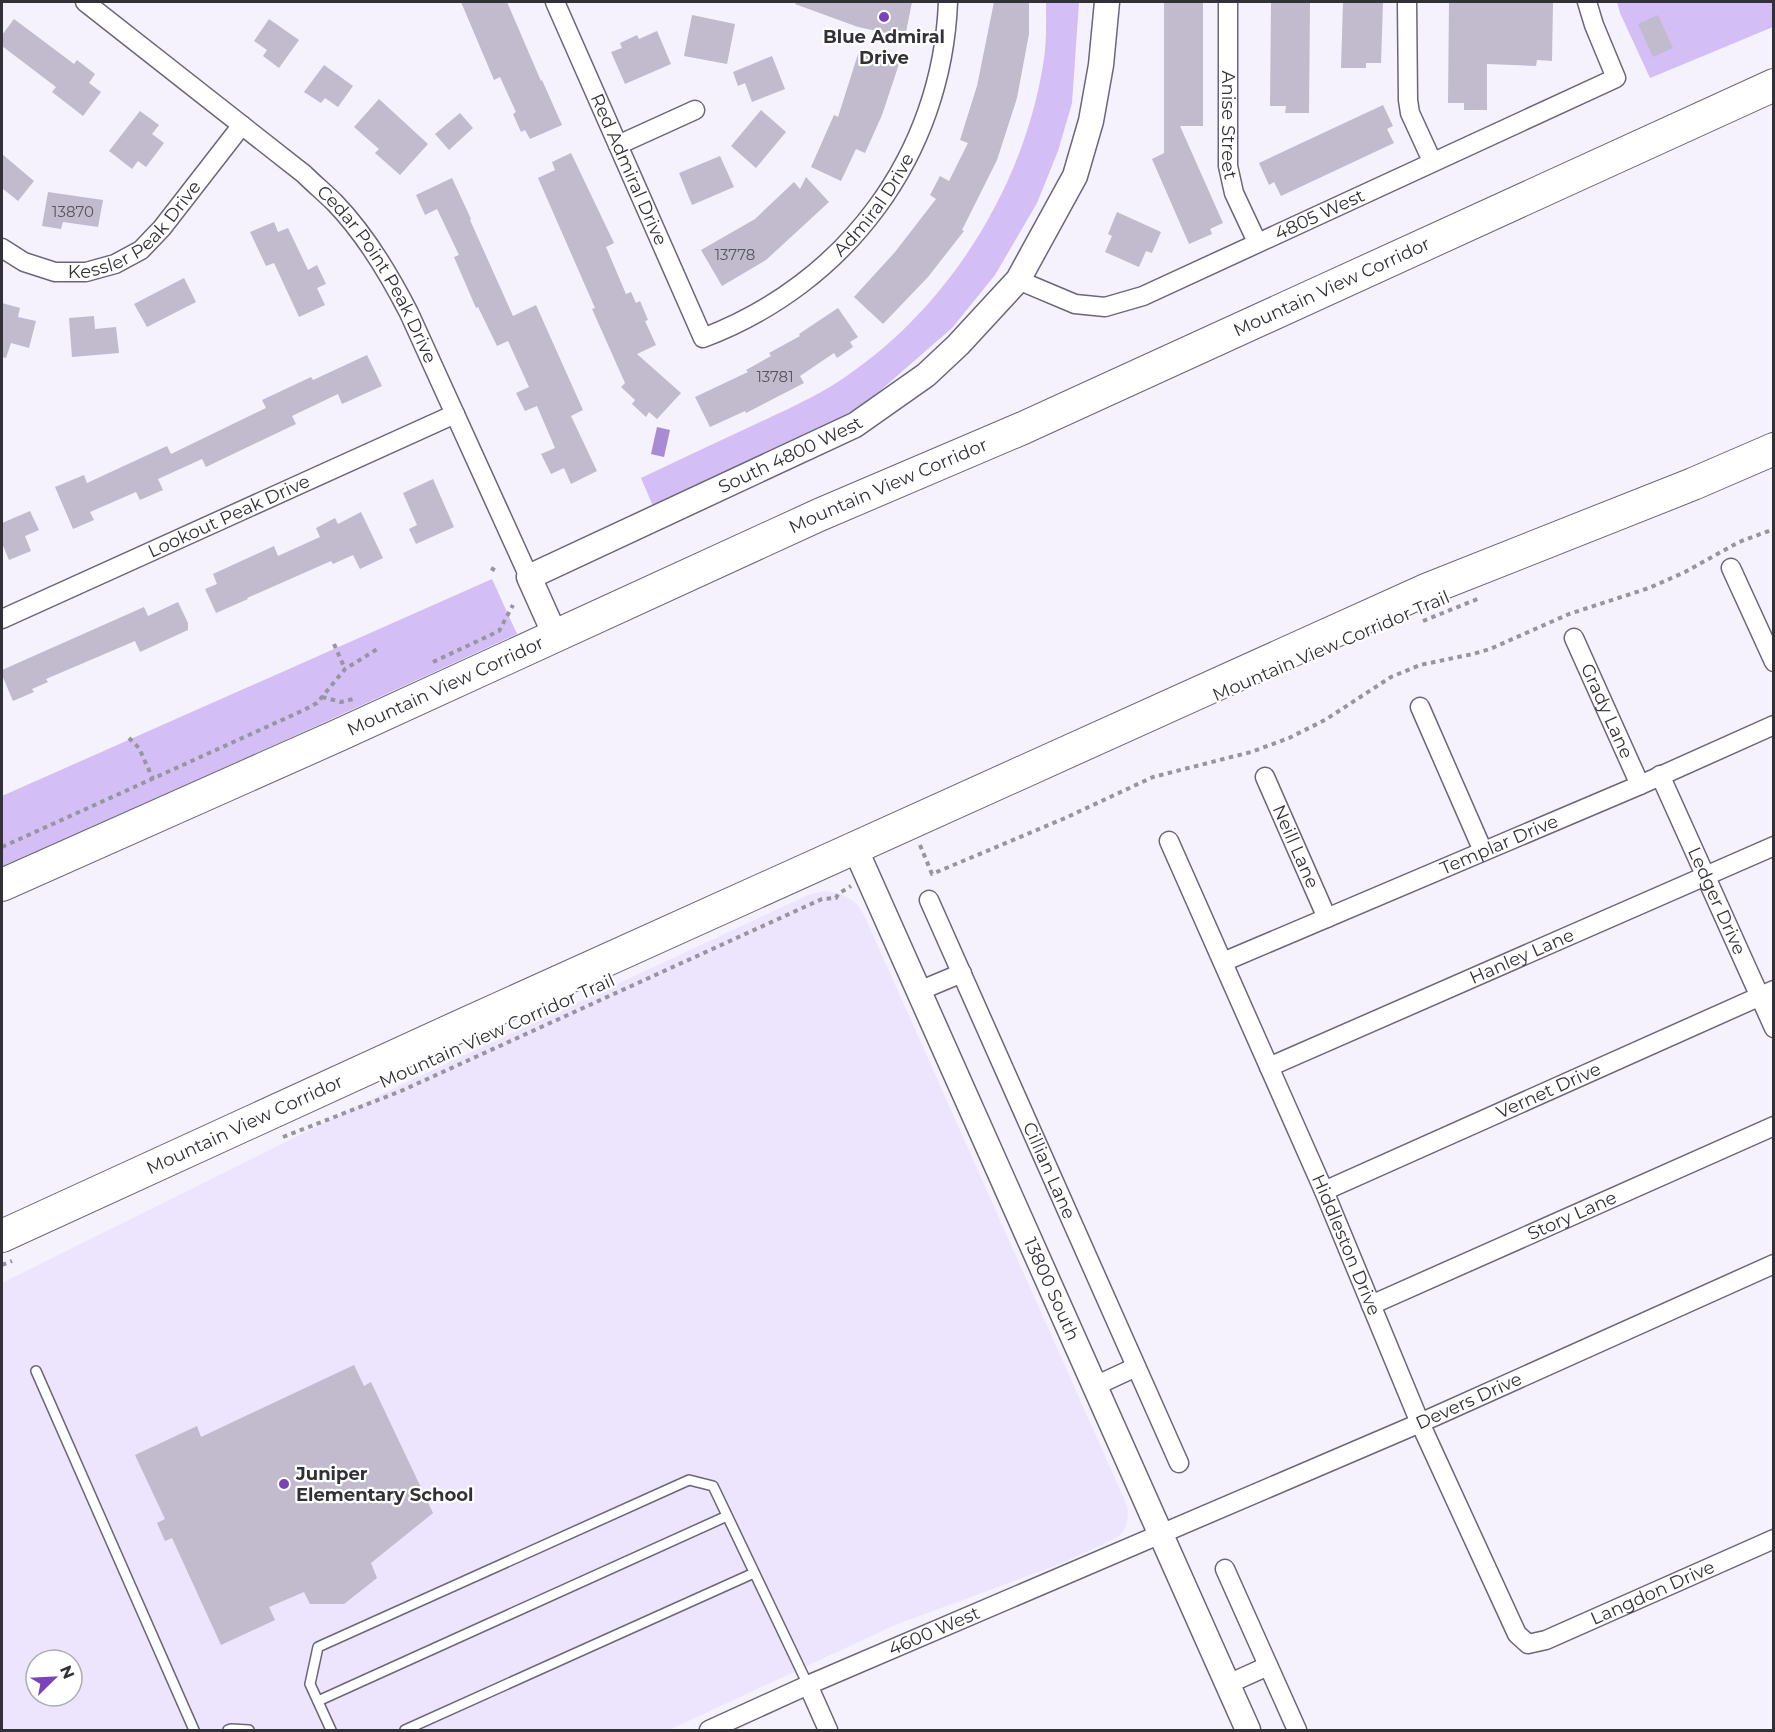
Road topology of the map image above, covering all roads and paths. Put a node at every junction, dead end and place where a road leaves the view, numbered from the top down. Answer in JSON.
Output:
{"nodes":[{"id":1,"x":85,"y":2,"type":"edge"},
{"id":2,"x":555,"y":2,"type":"edge"},
{"id":3,"x":948,"y":2,"type":"edge"},
{"id":4,"x":1107,"y":2,"type":"edge"},
{"id":5,"x":1228,"y":2,"type":"edge"},
{"id":6,"x":1407,"y":2,"type":"edge"},
{"id":7,"x":1587,"y":2,"type":"edge"},
{"id":8,"x":109,"y":9,"type":"edge"},
{"id":9,"x":1773,"y":85,"type":"edge"},
{"id":10,"x":695,"y":110,"type":"dead end"},
{"id":11,"x":242,"y":126,"type":"junction"},
{"id":12,"x":618,"y":145,"type":"junction"},
{"id":13,"x":1432,"y":161,"type":"junction"},
{"id":14,"x":1257,"y":242,"type":"junction"},
{"id":15,"x":2,"y":248,"type":"edge"},
{"id":16,"x":1018,"y":280,"type":"junction"},
{"id":17,"x":703,"y":338,"type":"joint"},
{"id":18,"x":456,"y":414,"type":"junction"},
{"id":19,"x":1773,"y":449,"type":"edge"},
{"id":20,"x":1773,"y":528,"type":"edge"},
{"id":21,"x":1731,"y":568,"type":"dead end"},
{"id":22,"x":529,"y":577,"type":"junction"},
{"id":23,"x":1481,"y":597,"type":"dead end"},
{"id":24,"x":513,"y":605,"type":"dead end"},
{"id":25,"x":2,"y":619,"type":"edge"},
{"id":26,"x":1419,"y":623,"type":"dead end"},
{"id":27,"x":555,"y":635,"type":"junction"},
{"id":28,"x":1574,"y":638,"type":"dead end"},
{"id":29,"x":334,"y":644,"type":"dead end"},
{"id":30,"x":379,"y":648,"type":"dead end"},
{"id":31,"x":1773,"y":662,"type":"edge"},
{"id":32,"x":425,"y":665,"type":"dead end"},
{"id":33,"x":345,"y":669,"type":"junction"},
{"id":34,"x":362,"y":695,"type":"dead end"},
{"id":35,"x":322,"y":696,"type":"junction"},
{"id":36,"x":1420,"y":707,"type":"dead end"},
{"id":37,"x":1773,"y":724,"type":"edge"},
{"id":38,"x":129,"y":738,"type":"dead end"},
{"id":39,"x":1660,"y":776,"type":"junction"},
{"id":40,"x":1266,"y":777,"type":"dead end"},
{"id":41,"x":153,"y":779,"type":"junction"},
{"id":42,"x":1640,"y":784,"type":"junction"},
{"id":43,"x":930,"y":840,"type":"dead end"},
{"id":44,"x":1168,"y":841,"type":"dead end"},
{"id":45,"x":919,"y":845,"type":"junction"},
{"id":46,"x":1773,"y":846,"type":"edge"},
{"id":47,"x":2,"y":847,"type":"edge"},
{"id":48,"x":855,"y":848,"type":"junction"},
{"id":49,"x":911,"y":849,"type":"dead end"},
{"id":50,"x":1483,"y":851,"type":"junction"},
{"id":51,"x":1706,"y":876,"type":"junction"},
{"id":52,"x":2,"y":885,"type":"edge"},
{"id":53,"x":838,"y":894,"type":"dead end"},
{"id":54,"x":929,"y":900,"type":"dead end"},
{"id":55,"x":1327,"y":918,"type":"junction"},
{"id":56,"x":1223,"y":962,"type":"junction"},
{"id":57,"x":963,"y":973,"type":"junction"},
{"id":58,"x":919,"y":991,"type":"junction"},
{"id":59,"x":1766,"y":993,"type":"edge"},
{"id":60,"x":1773,"y":1028,"type":"edge"},
{"id":61,"x":1269,"y":1067,"type":"junction"},
{"id":62,"x":1773,"y":1126,"type":"edge"},
{"id":63,"x":276,"y":1140,"type":"dead end"},
{"id":64,"x":1324,"y":1191,"type":"junction"},
{"id":65,"x":7,"y":1248,"type":"edge"},
{"id":66,"x":1773,"y":1264,"type":"edge"},
{"id":67,"x":2,"y":1265,"type":"edge"},
{"id":68,"x":1371,"y":1305,"type":"junction"},
{"id":69,"x":1136,"y":1367,"type":"junction"},
{"id":70,"x":36,"y":1371,"type":"dead end"},
{"id":71,"x":1095,"y":1386,"type":"junction"},
{"id":72,"x":1420,"y":1423,"type":"junction"},
{"id":73,"x":1179,"y":1463,"type":"dead end"},
{"id":74,"x":727,"y":1516,"type":"junction"},
{"id":75,"x":1162,"y":1535,"type":"junction"},
{"id":76,"x":1773,"y":1539,"type":"edge"},
{"id":77,"x":1225,"y":1569,"type":"dead end"},
{"id":78,"x":754,"y":1573,"type":"junction"},
{"id":79,"x":1528,"y":1644,"type":"joint"},
{"id":80,"x":1268,"y":1666,"type":"junction"},
{"id":81,"x":1227,"y":1684,"type":"junction"},
{"id":82,"x":808,"y":1685,"type":"junction"},
{"id":83,"x":318,"y":1701,"type":"junction"},
{"id":84,"x":194,"y":1731,"type":"edge"},
{"id":85,"x":228,"y":1731,"type":"edge"},
{"id":86,"x":249,"y":1731,"type":"edge"},
{"id":87,"x":331,"y":1731,"type":"edge"},
{"id":88,"x":405,"y":1731,"type":"edge"},
{"id":89,"x":709,"y":1731,"type":"edge"},
{"id":90,"x":828,"y":1731,"type":"edge"},
{"id":91,"x":1248,"y":1731,"type":"edge"},
{"id":92,"x":1297,"y":1731,"type":"edge"}],
"edges":[{"from":1,"to":8,"type":"street","name":"Cedar Point Peak Drive"},
{"from":2,"to":12,"type":"street","name":"Red Admiral Drive"},
{"from":3,"to":17,"type":"street","name":"Admiral Drive"},
{"from":4,"to":16,"type":"street","name":"South 4800 West"},
{"from":5,"to":14,"type":"street","name":"Anise Street"},
{"from":6,"to":13,"type":"street"},
{"from":7,"to":13,"type":"street","name":"4805 West"},
{"from":8,"to":11,"type":"street","name":"Cedar Point Peak Drive"},
{"from":9,"to":27,"type":"highway","name":"Mountain View Corridor"},
{"from":10,"to":12,"type":"street"},
{"from":11,"to":15,"type":"street","name":"Kessler Peak Drive"},
{"from":11,"to":18,"type":"street","name":"Cedar Point Peak Drive"},
{"from":12,"to":17,"type":"street","name":"Red Admiral Drive"},
{"from":13,"to":14,"type":"street","name":"4805 West"},
{"from":14,"to":16,"type":"street","name":"4805 West"},
{"from":16,"to":22,"type":"street","name":"South 4800 West"},
{"from":18,"to":22,"type":"street","name":"Cedar Point Peak Drive"},
{"from":18,"to":25,"type":"street","name":"Lookout Peak Drive"},
{"from":19,"to":48,"type":"highway","name":"Mountain View Corridor"},
{"from":20,"to":45,"type":"path"},
{"from":21,"to":31,"type":"street"},
{"from":22,"to":27,"type":"street","name":"Cedar Point Peak Drive"},
{"from":23,"to":26,"type":"path","name":"Mountain View Corridor Trail"},
{"from":24,"to":32,"type":"path"},
{"from":27,"to":52,"type":"highway","name":"Mountain View Corridor"},
{"from":28,"to":42,"type":"street","name":"Grady Lane"},
{"from":29,"to":33,"type":"path"},
{"from":30,"to":33,"type":"path"},
{"from":33,"to":35,"type":"path"},
{"from":34,"to":35,"type":"path"},
{"from":35,"to":41,"type":"path"},
{"from":36,"to":50,"type":"street"},
{"from":37,"to":39,"type":"street","name":"Templar Drive"},
{"from":38,"to":41,"type":"path"},
{"from":39,"to":42,"type":"street","name":"Templar Drive"},
{"from":39,"to":51,"type":"street","name":"Ledger Drive"},
{"from":40,"to":55,"type":"street","name":"Neill Lane"},
{"from":41,"to":47,"type":"path"},
{"from":42,"to":50,"type":"street","name":"Templar Drive"},
{"from":43,"to":45,"type":"path"},
{"from":44,"to":56,"type":"street","name":"Hiddleston Drive"},
{"from":45,"to":49,"type":"path"},
{"from":46,"to":51,"type":"street","name":"Hanley Lane"},
{"from":48,"to":58,"type":"street","name":"13800 South"},
{"from":48,"to":65,"type":"highway","name":"Mountain View Corridor"},
{"from":50,"to":55,"type":"street","name":"Templar Drive"},
{"from":51,"to":59,"type":"street","name":"Ledger Drive"},
{"from":51,"to":61,"type":"street","name":"Hanley Lane"},
{"from":53,"to":63,"type":"path","name":"Mountain View Corridor Trail"},
{"from":54,"to":57,"type":"street","name":"Cillian Lane"},
{"from":55,"to":56,"type":"street","name":"Templar Drive"},
{"from":56,"to":61,"type":"street","name":"Hiddleston Drive"},
{"from":57,"to":58,"type":"street"},
{"from":57,"to":69,"type":"street","name":"Cillian Lane"},
{"from":58,"to":71,"type":"street","name":"13800 South"},
{"from":59,"to":60,"type":"street","name":"Ledger Drive"},
{"from":59,"to":64,"type":"street","name":"Vernet Drive"},
{"from":61,"to":64,"type":"street","name":"Hiddleston Drive"},
{"from":62,"to":68,"type":"street","name":"Story Lane"},
{"from":64,"to":68,"type":"street","name":"Hiddleston Drive"},
{"from":65,"to":67,"type":"path"},
{"from":66,"to":72,"type":"street","name":"Devers Drive"},
{"from":68,"to":72,"type":"street","name":"Hiddleston Drive"},
{"from":69,"to":71,"type":"street"},
{"from":69,"to":73,"type":"street","name":"Cillian Lane"},
{"from":70,"to":84,"type":"lane"},
{"from":71,"to":75,"type":"street","name":"13800 South"},
{"from":72,"to":75,"type":"street","name":"Devers Drive"},
{"from":72,"to":79,"type":"street","name":"Hiddleston Drive"},
{"from":74,"to":78,"type":"lane"},
{"from":74,"to":83,"type":"lane"},
{"from":74,"to":83,"type":"lane"},
{"from":75,"to":81,"type":"street","name":"13800 South"},
{"from":75,"to":82,"type":"street","name":"4600 West"},
{"from":76,"to":79,"type":"street","name":"Langdon Drive"},
{"from":77,"to":80,"type":"street"},
{"from":78,"to":82,"type":"lane"},
{"from":78,"to":88,"type":"lane"},
{"from":80,"to":81,"type":"street"},
{"from":80,"to":92,"type":"street"},
{"from":81,"to":91,"type":"street","name":"13800 South"},
{"from":82,"to":89,"type":"street","name":"4600 West"},
{"from":82,"to":90,"type":"street"},
{"from":83,"to":87,"type":"lane"},
{"from":85,"to":86,"type":"lane"}]}
